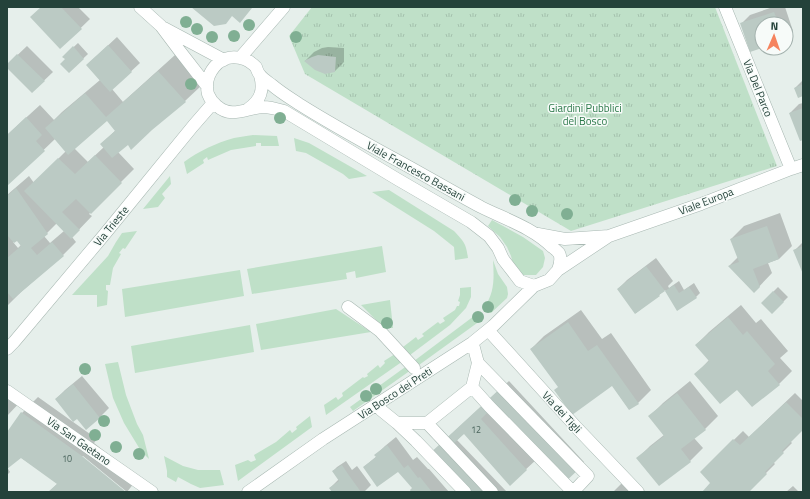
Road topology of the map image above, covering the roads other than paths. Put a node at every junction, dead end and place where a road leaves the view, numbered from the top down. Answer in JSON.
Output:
{"nodes":[{"id":1,"x":140,"y":7,"type":"edge"},
{"id":2,"x":284,"y":7,"type":"edge"},
{"id":3,"x":725,"y":7,"type":"edge"},
{"id":4,"x":161,"y":26,"type":"junction"},
{"id":5,"x":240,"y":58,"type":"junction"},
{"id":6,"x":224,"y":60,"type":"junction"},
{"id":7,"x":260,"y":75,"type":"junction"},
{"id":8,"x":207,"y":86,"type":"junction"},
{"id":9,"x":213,"y":103,"type":"junction"},
{"id":10,"x":248,"y":109,"type":"junction"},
{"id":11,"x":803,"y":165,"type":"edge"},
{"id":12,"x":790,"y":169,"type":"junction"},
{"id":13,"x":533,"y":233,"type":"junction"},
{"id":14,"x":609,"y":236,"type":"junction"},
{"id":15,"x":558,"y":270,"type":"junction"},
{"id":16,"x":534,"y":286,"type":"junction"},
{"id":17,"x":348,"y":307,"type":"dead end"},
{"id":18,"x":488,"y":330,"type":"junction"},
{"id":19,"x":472,"y":343,"type":"junction"},
{"id":20,"x":7,"y":349,"type":"edge"},
{"id":21,"x":478,"y":363,"type":"junction"},
{"id":22,"x":414,"y":368,"type":"dead end"},
{"id":23,"x":472,"y":387,"type":"junction"},
{"id":24,"x":7,"y":391,"type":"edge"},
{"id":25,"x":377,"y":405,"type":"junction"},
{"id":26,"x":397,"y":423,"type":"junction"},
{"id":27,"x":427,"y":423,"type":"junction"},
{"id":28,"x":152,"y":492,"type":"edge"},
{"id":29,"x":248,"y":492,"type":"edge"},
{"id":30,"x":465,"y":492,"type":"edge"},
{"id":31,"x":492,"y":492,"type":"edge"},
{"id":32,"x":573,"y":492,"type":"edge"},
{"id":33,"x":638,"y":492,"type":"edge"}],
"edges":[{"from":1,"to":4,"type":"street"},
{"from":2,"to":5,"type":"street"},
{"from":3,"to":12,"type":"street","name":"Via Del Parco"},
{"from":4,"to":6,"type":"street"},
{"from":4,"to":8,"type":"street"},
{"from":5,"to":6,"type":"street"},
{"from":5,"to":7,"type":"street","name":"Viale Francesco Bassani"},
{"from":6,"to":8,"type":"street"},
{"from":7,"to":10,"type":"street"},
{"from":7,"to":13,"type":"street","name":"Viale Francesco Bassani"},
{"from":8,"to":9,"type":"street"},
{"from":9,"to":10,"type":"street","name":"Viale Francesco Bassani"},
{"from":9,"to":20,"type":"street","name":"Via Trieste"},
{"from":10,"to":16,"type":"street","name":"Viale Francesco Bassani"},
{"from":11,"to":12,"type":"street","name":"Viale Europa"},
{"from":12,"to":14,"type":"street","name":"Viale Europa"},
{"from":13,"to":14,"type":"street","name":"Viale Europa"},
{"from":13,"to":15,"type":"street","name":"Viale Francesco Bassani"},
{"from":14,"to":15,"type":"street","name":"Viale Europa"},
{"from":15,"to":16,"type":"street","name":"Viale Europa"},
{"from":16,"to":18,"type":"street","name":"Via Bosco dei Preti"},
{"from":17,"to":22,"type":"street"},
{"from":18,"to":19,"type":"street","name":"Via Bosco dei Preti"},
{"from":18,"to":33,"type":"street","name":"Via dei Tigli"},
{"from":19,"to":21,"type":"street"},
{"from":19,"to":25,"type":"street","name":"Via Bosco dei Preti"},
{"from":21,"to":23,"type":"street"},
{"from":21,"to":32,"type":"street"},
{"from":23,"to":27,"type":"street"},
{"from":23,"to":32,"type":"street"},
{"from":24,"to":28,"type":"street","name":"Via San Gaetano"},
{"from":25,"to":26,"type":"street"},
{"from":25,"to":29,"type":"street","name":"Via Bosco dei Preti"},
{"from":26,"to":27,"type":"street"},
{"from":26,"to":30,"type":"street"},
{"from":27,"to":31,"type":"street"}]}
